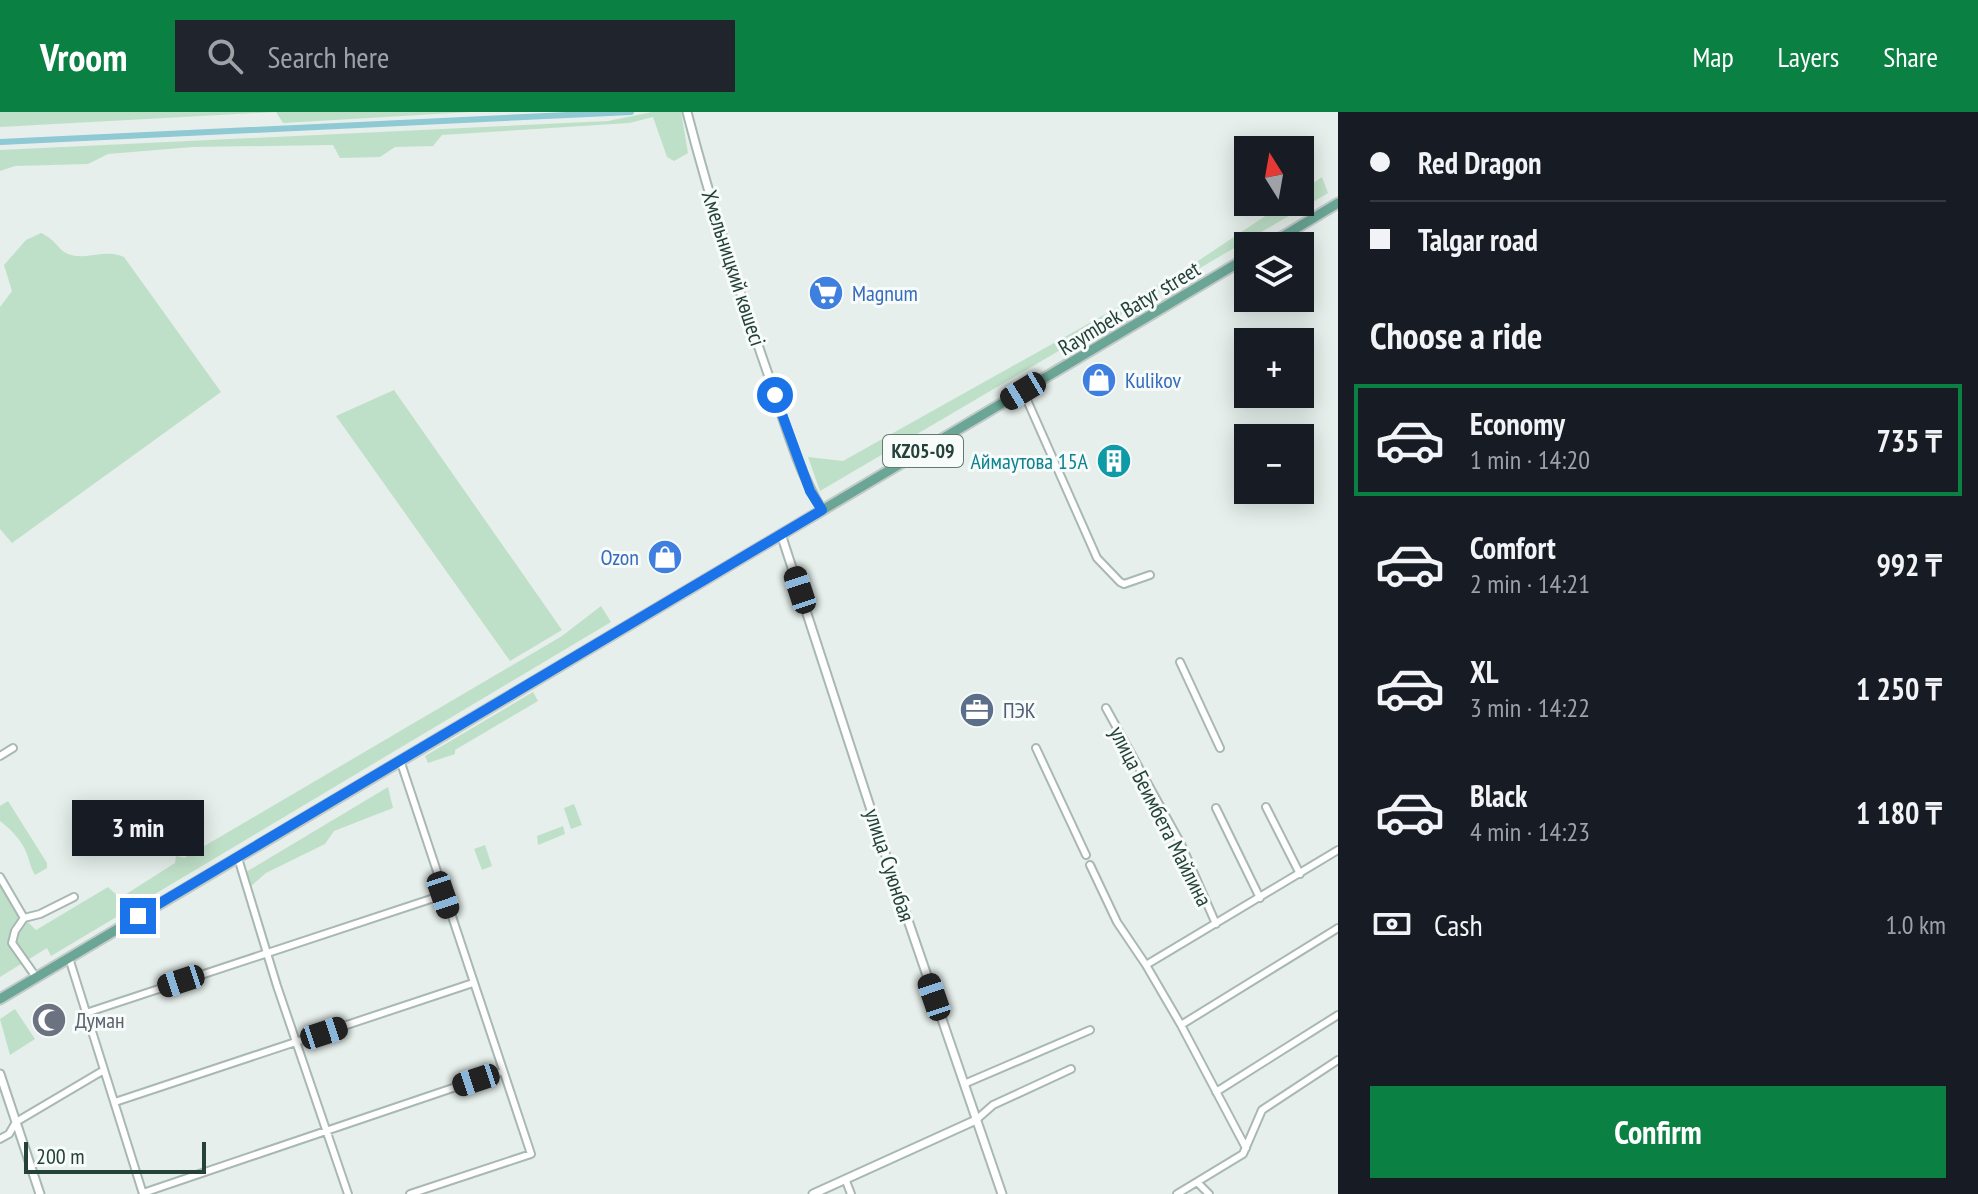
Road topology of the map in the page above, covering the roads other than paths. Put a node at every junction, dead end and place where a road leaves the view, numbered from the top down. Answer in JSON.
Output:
{"nodes":[{"id":1,"x":687,"y":112,"type":"edge"},
{"id":2,"x":1338,"y":203,"type":"edge"},
{"id":3,"x":1290,"y":232,"type":"edge"},
{"id":4,"x":1234,"y":265,"type":"edge"},
{"id":5,"x":1023,"y":391,"type":"junction"},
{"id":6,"x":822,"y":510,"type":"junction"},
{"id":7,"x":781,"y":534,"type":"junction"},
{"id":8,"x":1150,"y":575,"type":"dead end"},
{"id":9,"x":1180,"y":662,"type":"dead end"},
{"id":10,"x":1106,"y":708,"type":"dead end"},
{"id":11,"x":13,"y":748,"type":"dead end"},
{"id":12,"x":1036,"y":748,"type":"dead end"},
{"id":13,"x":1220,"y":748,"type":"dead end"},
{"id":14,"x":0,"y":756,"type":"edge"},
{"id":15,"x":400,"y":760,"type":"junction"},
{"id":16,"x":1266,"y":807,"type":"dead end"},
{"id":17,"x":1216,"y":808,"type":"dead end"},
{"id":18,"x":1338,"y":850,"type":"edge"},
{"id":19,"x":1086,"y":855,"type":"dead end"},
{"id":20,"x":238,"y":858,"type":"junction"},
{"id":21,"x":1090,"y":865,"type":"dead end"},
{"id":22,"x":1300,"y":874,"type":"junction"},
{"id":23,"x":0,"y":877,"type":"edge"},
{"id":24,"x":443,"y":895,"type":"junction"},
{"id":25,"x":74,"y":897,"type":"dead end"},
{"id":26,"x":1260,"y":898,"type":"junction"},
{"id":27,"x":24,"y":918,"type":"junction"},
{"id":28,"x":1216,"y":924,"type":"junction"},
{"id":29,"x":1338,"y":928,"type":"edge"},
{"id":30,"x":266,"y":953,"type":"junction"},
{"id":31,"x":69,"y":958,"type":"junction"},
{"id":32,"x":1146,"y":965,"type":"junction"},
{"id":33,"x":36,"y":977,"type":"junction"},
{"id":34,"x":473,"y":983,"type":"junction"},
{"id":35,"x":0,"y":999,"type":"edge"},
{"id":36,"x":86,"y":1013,"type":"junction"},
{"id":37,"x":1338,"y":1015,"type":"edge"},
{"id":38,"x":1181,"y":1025,"type":"junction"},
{"id":39,"x":1090,"y":1030,"type":"dead end"},
{"id":40,"x":296,"y":1042,"type":"junction"},
{"id":41,"x":1338,"y":1060,"type":"edge"},
{"id":42,"x":1071,"y":1069,"type":"dead end"},
{"id":43,"x":104,"y":1070,"type":"junction"},
{"id":44,"x":503,"y":1071,"type":"junction"},
{"id":45,"x":0,"y":1074,"type":"edge"},
{"id":46,"x":964,"y":1084,"type":"junction"},
{"id":47,"x":1216,"y":1092,"type":"junction"},
{"id":48,"x":115,"y":1102,"type":"junction"},
{"id":49,"x":976,"y":1120,"type":"junction"},
{"id":50,"x":16,"y":1122,"type":"junction"},
{"id":51,"x":325,"y":1130,"type":"junction"},
{"id":52,"x":0,"y":1139,"type":"edge"},
{"id":53,"x":1244,"y":1151,"type":"junction"},
{"id":54,"x":846,"y":1181,"type":"junction"},
{"id":55,"x":1197,"y":1182,"type":"junction"},
{"id":56,"x":40,"y":1194,"type":"edge"},
{"id":57,"x":143,"y":1194,"type":"edge"},
{"id":58,"x":348,"y":1194,"type":"edge"},
{"id":59,"x":410,"y":1194,"type":"edge"},
{"id":60,"x":813,"y":1194,"type":"edge"},
{"id":61,"x":851,"y":1194,"type":"edge"},
{"id":62,"x":1002,"y":1194,"type":"edge"},
{"id":63,"x":1177,"y":1194,"type":"edge"},
{"id":64,"x":1209,"y":1194,"type":"edge"}],
"edges":[{"from":1,"to":6,"type":"street","name":"Хмельницкий көшесі"},
{"from":2,"to":3,"type":"main road"},
{"from":4,"to":5,"type":"main road","name":"Raymbek Batyr street","number":"KZ05-09"},
{"from":5,"to":6,"type":"main road","name":"Raymbek Batyr street","number":"KZ05-09"},
{"from":5,"to":8,"type":"street"},
{"from":6,"to":7,"type":"main road","number":"KZ05-09"},
{"from":7,"to":15,"type":"main road","number":"KZ05-09"},
{"from":7,"to":46,"type":"street","name":"улица Суюнбая"},
{"from":9,"to":13,"type":"street"},
{"from":10,"to":28,"type":"street","name":"улица Беимбета Майлина"},
{"from":11,"to":14,"type":"street"},
{"from":12,"to":19,"type":"street"},
{"from":15,"to":20,"type":"main road","number":"KZ05-09"},
{"from":15,"to":24,"type":"street"},
{"from":16,"to":22,"type":"street"},
{"from":17,"to":26,"type":"street"},
{"from":18,"to":22,"type":"street"},
{"from":20,"to":30,"type":"street"},
{"from":20,"to":31,"type":"main road","number":"KZ05-09"},
{"from":21,"to":32,"type":"street"},
{"from":22,"to":26,"type":"street"},
{"from":23,"to":27,"type":"street"},
{"from":24,"to":30,"type":"street"},
{"from":24,"to":34,"type":"street"},
{"from":25,"to":27,"type":"street"},
{"from":26,"to":28,"type":"street"},
{"from":27,"to":33,"type":"street"},
{"from":28,"to":32,"type":"street"},
{"from":29,"to":38,"type":"street"},
{"from":30,"to":36,"type":"street"},
{"from":30,"to":40,"type":"street"},
{"from":31,"to":33,"type":"main road","number":"KZ05-09"},
{"from":31,"to":36,"type":"street"},
{"from":32,"to":38,"type":"street"},
{"from":33,"to":35,"type":"main road","number":"KZ05-09"},
{"from":34,"to":40,"type":"street"},
{"from":34,"to":44,"type":"street"},
{"from":36,"to":43,"type":"street"},
{"from":37,"to":47,"type":"street"},
{"from":38,"to":47,"type":"street"},
{"from":39,"to":46,"type":"street"},
{"from":40,"to":48,"type":"street"},
{"from":40,"to":51,"type":"street"},
{"from":41,"to":53,"type":"street"},
{"from":42,"to":49,"type":"street"},
{"from":43,"to":48,"type":"street"},
{"from":43,"to":50,"type":"street"},
{"from":44,"to":51,"type":"street"},
{"from":44,"to":59,"type":"street"},
{"from":45,"to":50,"type":"street"},
{"from":46,"to":49,"type":"street","name":"улица Суюнбая"},
{"from":47,"to":53,"type":"street"},
{"from":48,"to":57,"type":"street"},
{"from":49,"to":54,"type":"street"},
{"from":49,"to":62,"type":"street","name":"улица Суюнбая"},
{"from":50,"to":52,"type":"street"},
{"from":50,"to":56,"type":"street"},
{"from":51,"to":57,"type":"street"},
{"from":51,"to":58,"type":"street"},
{"from":53,"to":55,"type":"street"},
{"from":54,"to":60,"type":"street"},
{"from":54,"to":61,"type":"street"},
{"from":55,"to":63,"type":"street"},
{"from":55,"to":64,"type":"street"}]}
